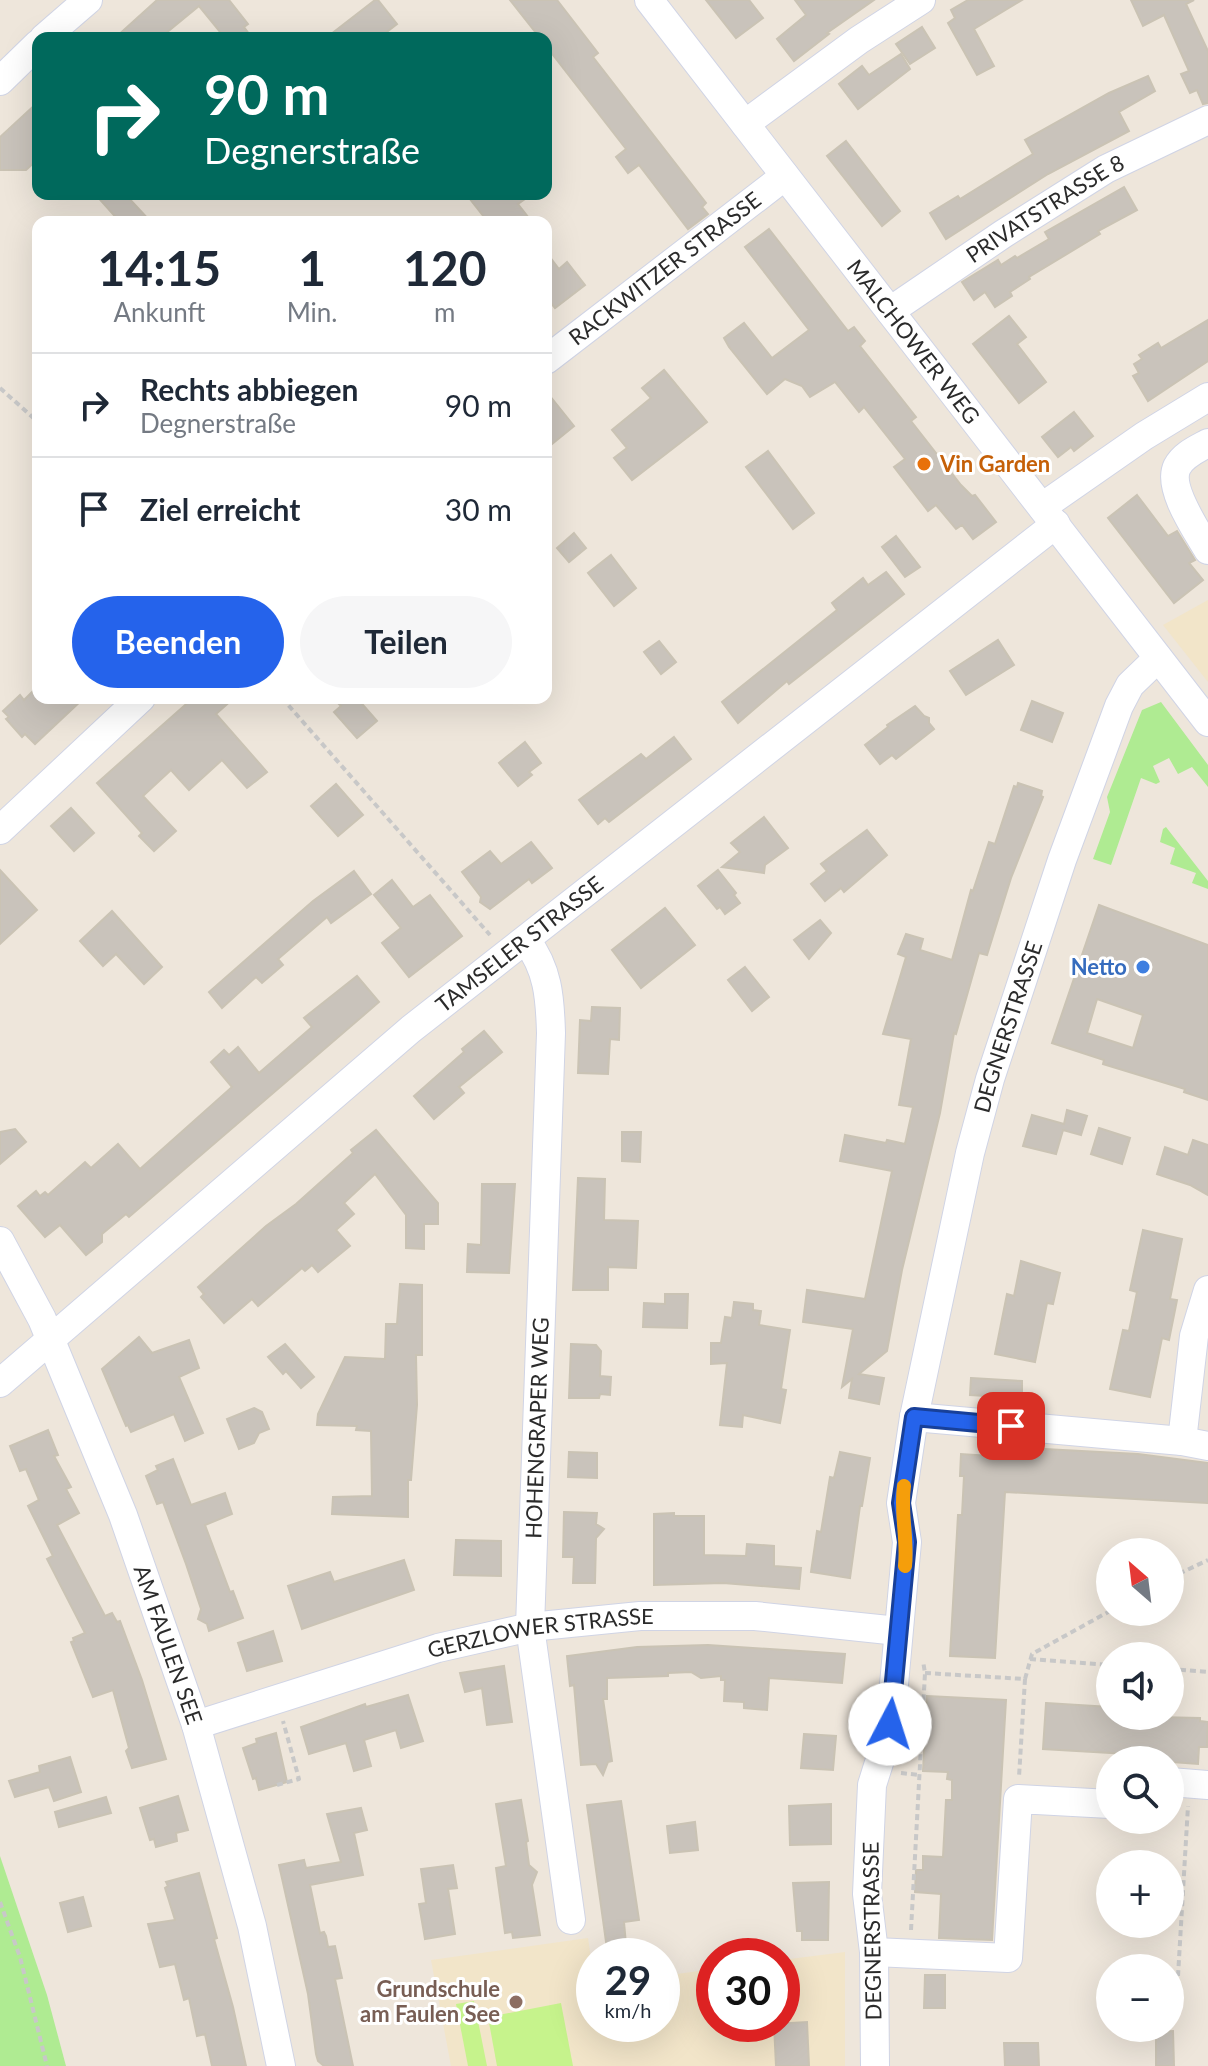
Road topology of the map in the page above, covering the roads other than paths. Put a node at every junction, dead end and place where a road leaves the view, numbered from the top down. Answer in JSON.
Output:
{"nodes":[{"id":1,"x":88,"y":0,"type":"edge"},
{"id":2,"x":649,"y":0,"type":"edge"},
{"id":3,"x":921,"y":0,"type":"edge"},
{"id":4,"x":51,"y":32,"type":"edge"},
{"id":5,"x":32,"y":50,"type":"edge"},
{"id":6,"x":0,"y":81,"type":"edge"},
{"id":7,"x":1208,"y":120,"type":"edge"},
{"id":8,"x":745,"y":124,"type":"junction"},
{"id":9,"x":785,"y":176,"type":"junction"},
{"id":10,"x":890,"y":311,"type":"junction"},
{"id":11,"x":552,"y":355,"type":"edge"},
{"id":12,"x":1208,"y":397,"type":"edge"},
{"id":13,"x":1208,"y":443,"type":"edge"},
{"id":14,"x":1049,"y":516,"type":"junction"},
{"id":15,"x":1204,"y":533,"type":"edge"},
{"id":16,"x":1158,"y":658,"type":"junction"},
{"id":17,"x":135,"y":704,"type":"edge"},
{"id":18,"x":1208,"y":722,"type":"edge"},
{"id":19,"x":0,"y":830,"type":"edge"},
{"id":20,"x":516,"y":948,"type":"junction"},
{"id":21,"x":0,"y":1241,"type":"edge"},
{"id":22,"x":1208,"y":1290,"type":"edge"},
{"id":23,"x":51,"y":1341,"type":"junction"},
{"id":24,"x":0,"y":1383,"type":"edge"},
{"id":25,"x":914,"y":1417,"type":"junction"},
{"id":26,"x":1195,"y":1444,"type":"edge"},
{"id":27,"x":530,"y":1627,"type":"junction"},
{"id":28,"x":898,"y":1631,"type":"junction"},
{"id":29,"x":196,"y":1725,"type":"junction"},
{"id":30,"x":1096,"y":1803,"type":"edge"},
{"id":31,"x":571,"y":1920,"type":"dead end"},
{"id":32,"x":874,"y":1952,"type":"junction"},
{"id":33,"x":281,"y":2066,"type":"edge"},
{"id":34,"x":875,"y":2066,"type":"edge"}],
"edges":[{"from":1,"to":4,"type":"street"},
{"from":2,"to":8,"type":"street","name":"MALCHOWER WEG"},
{"from":3,"to":8,"type":"street"},
{"from":5,"to":6,"type":"street"},
{"from":7,"to":10,"type":"street","name":"PRIVATSTRASSE 8"},
{"from":8,"to":9,"type":"street","name":"MALCHOWER WEG"},
{"from":9,"to":10,"type":"street","name":"MALCHOWER WEG"},
{"from":9,"to":11,"type":"street","name":"RACKWITZER STRASSE"},
{"from":10,"to":14,"type":"street","name":"MALCHOWER WEG"},
{"from":12,"to":14,"type":"street","name":"TAMSELER STRASSE"},
{"from":13,"to":15,"type":"street"},
{"from":14,"to":16,"type":"street","name":"MALCHOWER WEG"},
{"from":14,"to":20,"type":"street","name":"TAMSELER STRASSE"},
{"from":16,"to":18,"type":"street","name":"MALCHOWER WEG"},
{"from":16,"to":25,"type":"street","name":"DEGNERSTRASSE"},
{"from":17,"to":19,"type":"street"},
{"from":20,"to":23,"type":"street","name":"TAMSELER STRASSE"},
{"from":20,"to":27,"type":"street","name":"HOHENGRAPER WEG"},
{"from":21,"to":23,"type":"street","name":"AM FAULEN SEE"},
{"from":22,"to":26,"type":"street"},
{"from":23,"to":24,"type":"street","name":"TAMSELER STRASSE"},
{"from":23,"to":29,"type":"street","name":"AM FAULEN SEE"},
{"from":25,"to":26,"type":"street"},
{"from":25,"to":28,"type":"street","name":"DEGNERSTRASSE"},
{"from":27,"to":28,"type":"street","name":"GERZLOWER STRASSE"},
{"from":27,"to":29,"type":"street","name":"GERZLOWER STRASSE"},
{"from":27,"to":31,"type":"street","name":"HOHENGRAPER WEG"},
{"from":28,"to":32,"type":"street","name":"DEGNERSTRASSE"},
{"from":29,"to":33,"type":"street","name":"AM FAULEN SEE"},
{"from":30,"to":32,"type":"street"},
{"from":32,"to":34,"type":"street","name":"DEGNERSTRASSE"}]}
